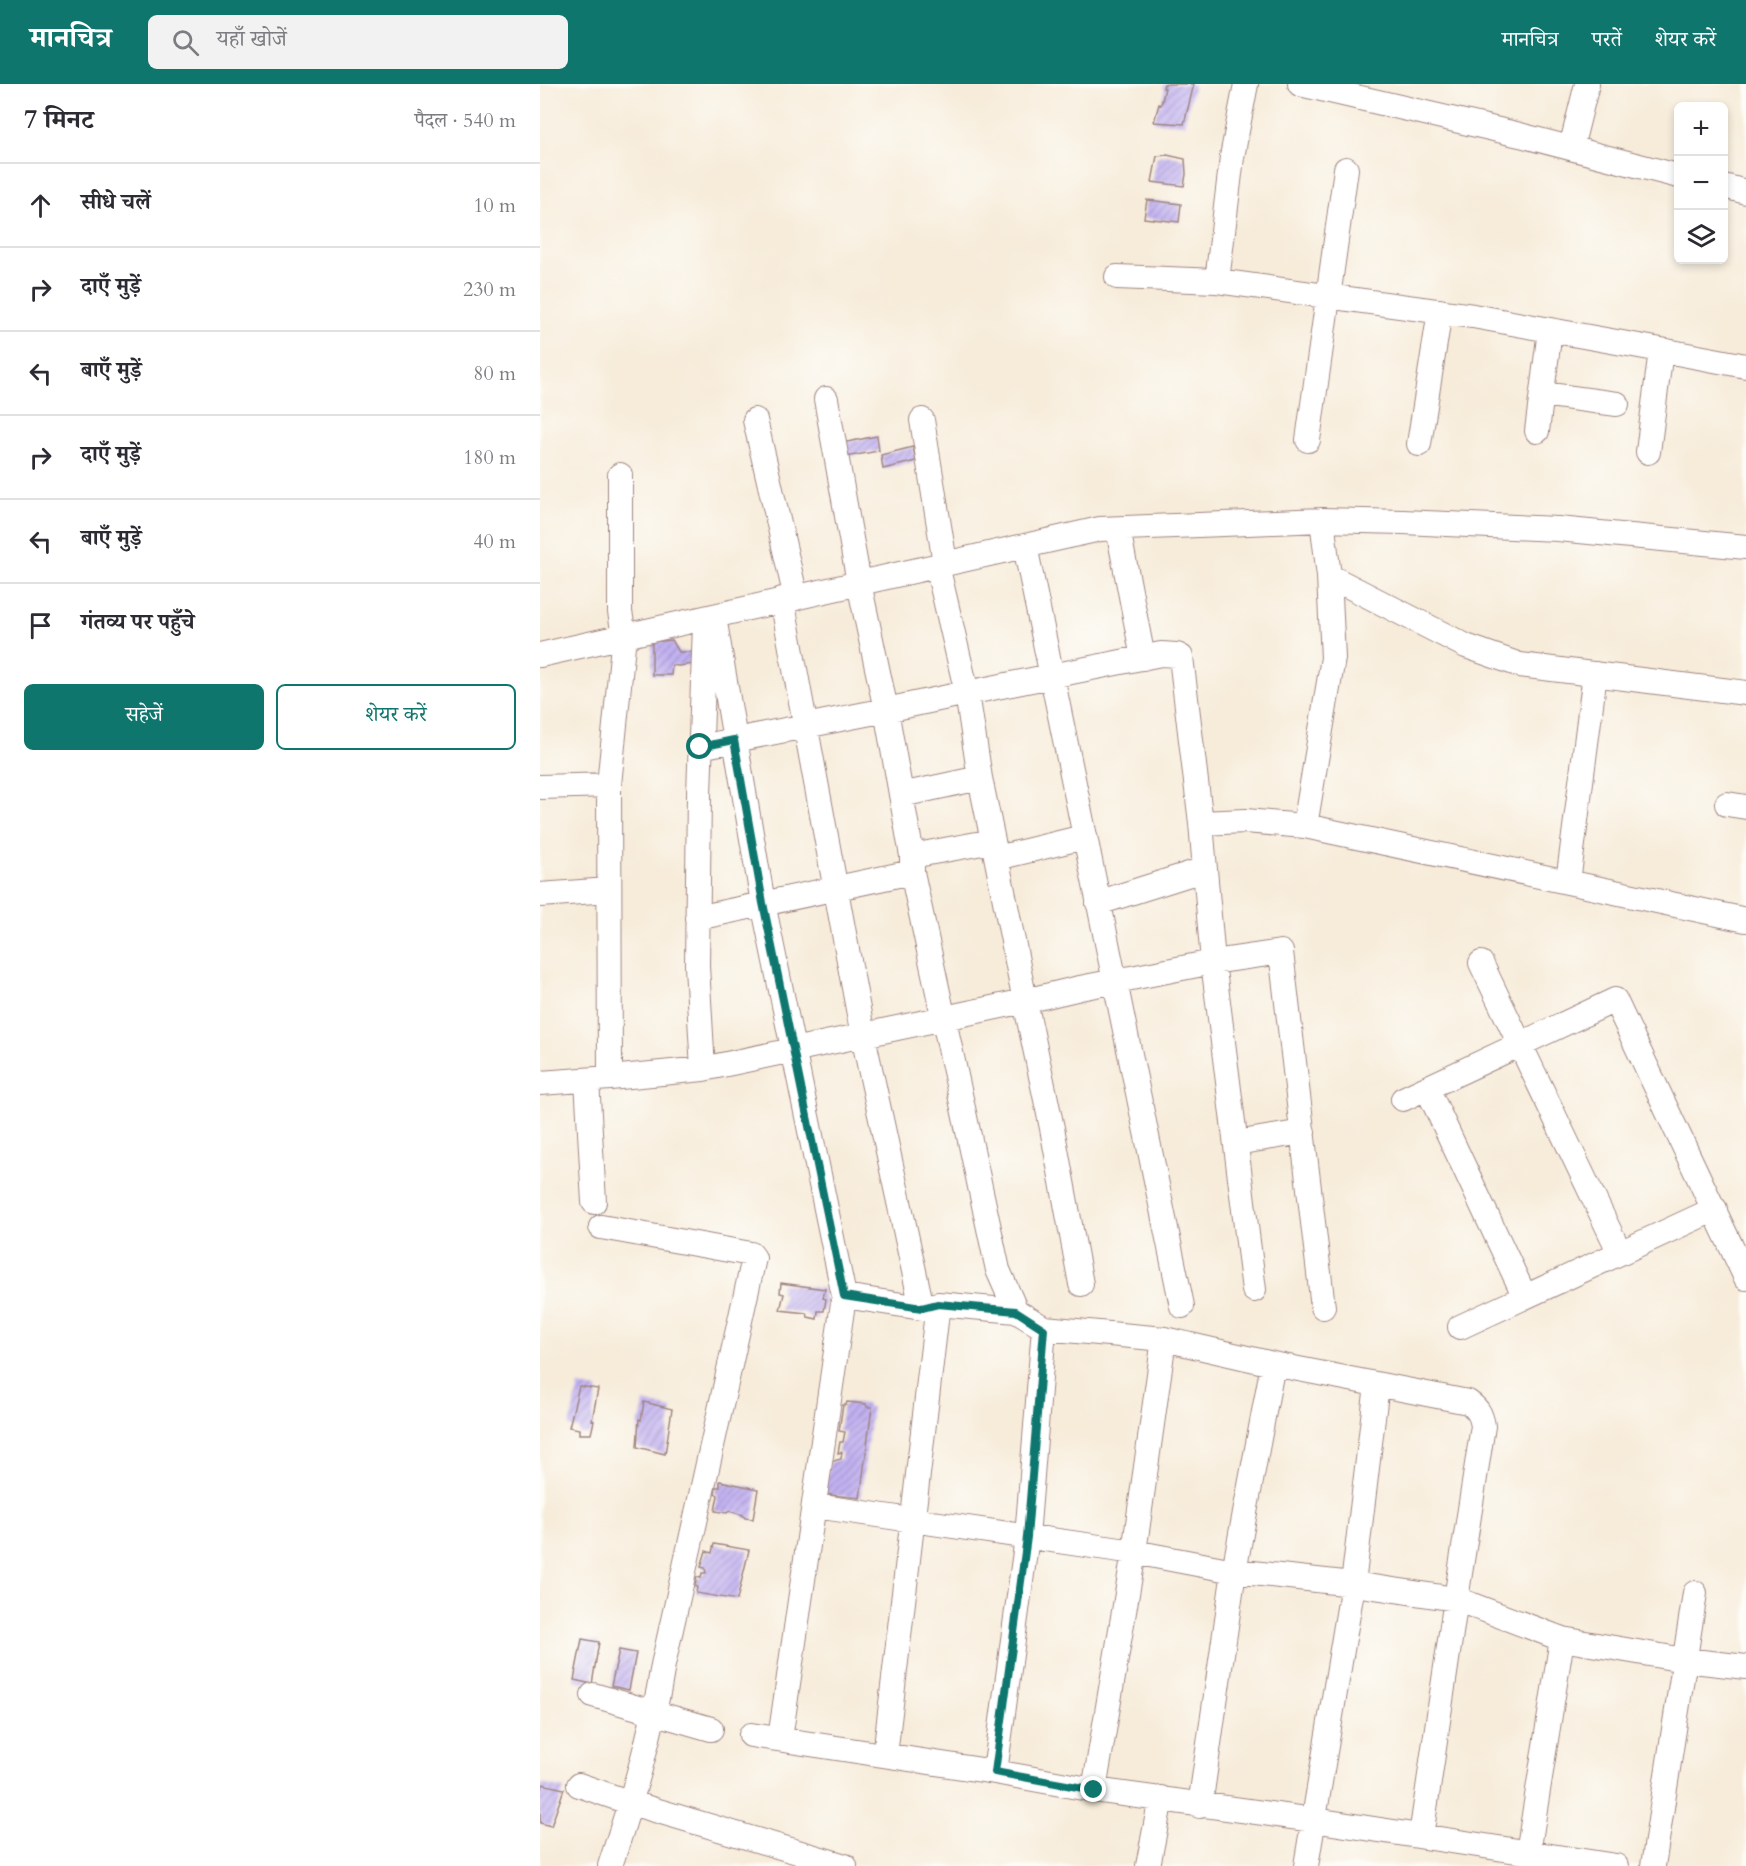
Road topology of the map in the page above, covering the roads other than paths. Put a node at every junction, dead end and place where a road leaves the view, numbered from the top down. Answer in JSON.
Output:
{"nodes":[{"id":1,"x":1246,"y":84,"type":"edge"},
{"id":2,"x":1300,"y":84,"type":"edge"},
{"id":3,"x":1587,"y":84,"type":"edge"},
{"id":4,"x":1570,"y":148,"type":"junction"},
{"id":5,"x":1346,"y":169,"type":"dead end"},
{"id":6,"x":1674,"y":175,"type":"edge"},
{"id":7,"x":1728,"y":187,"type":"edge"},
{"id":8,"x":1746,"y":192,"type":"edge"},
{"id":9,"x":1117,"y":277,"type":"dead end"},
{"id":10,"x":1217,"y":281,"type":"junction"},
{"id":11,"x":1328,"y":297,"type":"junction"},
{"id":12,"x":1440,"y":311,"type":"junction"},
{"id":13,"x":1550,"y":330,"type":"junction"},
{"id":14,"x":1661,"y":350,"type":"junction"},
{"id":15,"x":1746,"y":366,"type":"edge"},
{"id":16,"x":1542,"y":394,"type":"junction"},
{"id":17,"x":826,"y":399,"type":"dead end"},
{"id":18,"x":1617,"y":404,"type":"dead end"},
{"id":19,"x":755,"y":420,"type":"dead end"},
{"id":20,"x":922,"y":420,"type":"dead end"},
{"id":21,"x":1537,"y":431,"type":"dead end"},
{"id":22,"x":1308,"y":440,"type":"dead end"},
{"id":23,"x":1419,"y":444,"type":"dead end"},
{"id":24,"x":1648,"y":452,"type":"dead end"},
{"id":25,"x":620,"y":475,"type":"dead end"},
{"id":26,"x":1322,"y":520,"type":"junction"},
{"id":27,"x":1118,"y":529,"type":"junction"},
{"id":28,"x":1025,"y":546,"type":"junction"},
{"id":29,"x":1746,"y":547,"type":"edge"},
{"id":30,"x":941,"y":564,"type":"junction"},
{"id":31,"x":1329,"y":576,"type":"junction"},
{"id":32,"x":859,"y":583,"type":"junction"},
{"id":33,"x":789,"y":598,"type":"junction"},
{"id":34,"x":709,"y":618,"type":"junction"},
{"id":35,"x":624,"y":635,"type":"junction"},
{"id":36,"x":540,"y":655,"type":"edge"},
{"id":37,"x":1143,"y":658,"type":"junction"},
{"id":38,"x":1595,"y":674,"type":"junction"},
{"id":39,"x":1052,"y":676,"type":"junction"},
{"id":40,"x":967,"y":693,"type":"junction"},
{"id":41,"x":1746,"y":693,"type":"edge"},
{"id":42,"x":886,"y":710,"type":"junction"},
{"id":43,"x":804,"y":726,"type":"junction"},
{"id":44,"x":734,"y":740,"type":"junction"},
{"id":45,"x":700,"y":747,"type":"junction"},
{"id":46,"x":980,"y":778,"type":"junction"},
{"id":47,"x":609,"y":785,"type":"junction"},
{"id":48,"x":540,"y":787,"type":"edge"},
{"id":49,"x":901,"y":795,"type":"junction"},
{"id":50,"x":1202,"y":823,"type":"junction"},
{"id":51,"x":1305,"y":826,"type":"junction"},
{"id":52,"x":1084,"y":837,"type":"junction"},
{"id":53,"x":995,"y":849,"type":"junction"},
{"id":54,"x":912,"y":864,"type":"junction"},
{"id":55,"x":1205,"y":869,"type":"junction"},
{"id":56,"x":1568,"y":882,"type":"junction"},
{"id":57,"x":835,"y":887,"type":"junction"},
{"id":58,"x":609,"y":890,"type":"junction"},
{"id":59,"x":540,"y":895,"type":"edge"},
{"id":60,"x":763,"y":903,"type":"junction"},
{"id":61,"x":1098,"y":903,"type":"junction"},
{"id":62,"x":697,"y":918,"type":"junction"},
{"id":63,"x":1746,"y":920,"type":"edge"},
{"id":64,"x":1213,"y":962,"type":"junction"},
{"id":65,"x":1481,"y":963,"type":"dead end"},
{"id":66,"x":1114,"y":981,"type":"junction"},
{"id":67,"x":1024,"y":1001,"type":"junction"},
{"id":68,"x":945,"y":1018,"type":"junction"},
{"id":69,"x":863,"y":1036,"type":"junction"},
{"id":70,"x":1520,"y":1044,"type":"junction"},
{"id":71,"x":794,"y":1050,"type":"junction"},
{"id":72,"x":703,"y":1069,"type":"junction"},
{"id":73,"x":598,"y":1079,"type":"junction"},
{"id":74,"x":540,"y":1083,"type":"edge"},
{"id":75,"x":1426,"y":1088,"type":"junction"},
{"id":76,"x":1403,"y":1099,"type":"dead end"},
{"id":77,"x":1303,"y":1132,"type":"junction"},
{"id":78,"x":1236,"y":1143,"type":"junction"},
{"id":79,"x":594,"y":1202,"type":"dead end"},
{"id":80,"x":1715,"y":1209,"type":"junction"},
{"id":81,"x":601,"y":1227,"type":"dead end"},
{"id":82,"x":1620,"y":1253,"type":"junction"},
{"id":83,"x":1746,"y":1278,"type":"edge"},
{"id":84,"x":1081,"y":1284,"type":"dead end"},
{"id":85,"x":1254,"y":1290,"type":"dead end"},
{"id":86,"x":844,"y":1296,"type":"junction"},
{"id":87,"x":1525,"y":1297,"type":"junction"},
{"id":88,"x":930,"y":1306,"type":"junction"},
{"id":89,"x":1182,"y":1306,"type":"dead end"},
{"id":90,"x":1323,"y":1307,"type":"dead end"},
{"id":91,"x":1016,"y":1311,"type":"junction"},
{"id":92,"x":1460,"y":1327,"type":"dead end"},
{"id":93,"x":1044,"y":1329,"type":"junction"},
{"id":94,"x":1164,"y":1339,"type":"junction"},
{"id":95,"x":1273,"y":1364,"type":"junction"},
{"id":96,"x":1377,"y":1385,"type":"junction"},
{"id":97,"x":815,"y":1506,"type":"junction"},
{"id":98,"x":912,"y":1520,"type":"junction"},
{"id":99,"x":1027,"y":1537,"type":"junction"},
{"id":100,"x":1134,"y":1552,"type":"junction"},
{"id":101,"x":1234,"y":1571,"type":"junction"},
{"id":102,"x":1353,"y":1584,"type":"junction"},
{"id":103,"x":1695,"y":1593,"type":"dead end"},
{"id":104,"x":1456,"y":1599,"type":"junction"},
{"id":105,"x":1562,"y":1639,"type":"junction"},
{"id":106,"x":1684,"y":1660,"type":"junction"},
{"id":107,"x":1746,"y":1667,"type":"edge"},
{"id":108,"x":592,"y":1695,"type":"dead end"},
{"id":109,"x":655,"y":1714,"type":"junction"},
{"id":110,"x":711,"y":1728,"type":"dead end"},
{"id":111,"x":751,"y":1735,"type":"dead end"},
{"id":112,"x":780,"y":1739,"type":"junction"},
{"id":113,"x":885,"y":1755,"type":"junction"},
{"id":114,"x":995,"y":1772,"type":"junction"},
{"id":115,"x":579,"y":1785,"type":"dead end"},
{"id":116,"x":1094,"y":1790,"type":"junction"},
{"id":117,"x":1161,"y":1798,"type":"junction"},
{"id":118,"x":631,"y":1803,"type":"junction"},
{"id":119,"x":1200,"y":1806,"type":"junction"},
{"id":120,"x":1314,"y":1820,"type":"junction"},
{"id":121,"x":1421,"y":1836,"type":"junction"},
{"id":122,"x":1528,"y":1853,"type":"junction"},
{"id":123,"x":1469,"y":1855,"type":"edge"},
{"id":124,"x":610,"y":1866,"type":"edge"},
{"id":125,"x":845,"y":1866,"type":"edge"},
{"id":126,"x":1148,"y":1866,"type":"edge"},
{"id":127,"x":1306,"y":1866,"type":"edge"},
{"id":128,"x":1616,"y":1866,"type":"edge"},
{"id":129,"x":1653,"y":1866,"type":"edge"}],
"edges":[{"from":1,"to":10,"type":"street"},
{"from":2,"to":4,"type":"street"},
{"from":3,"to":4,"type":"street"},
{"from":4,"to":6,"type":"street"},
{"from":5,"to":11,"type":"street"},
{"from":7,"to":8,"type":"street"},
{"from":9,"to":10,"type":"street"},
{"from":10,"to":11,"type":"street"},
{"from":11,"to":12,"type":"street"},
{"from":11,"to":22,"type":"street"},
{"from":12,"to":13,"type":"street"},
{"from":12,"to":23,"type":"street"},
{"from":13,"to":14,"type":"street"},
{"from":13,"to":16,"type":"street"},
{"from":14,"to":15,"type":"street"},
{"from":14,"to":24,"type":"street"},
{"from":16,"to":18,"type":"street"},
{"from":16,"to":21,"type":"street"},
{"from":17,"to":32,"type":"street"},
{"from":19,"to":33,"type":"street"},
{"from":20,"to":30,"type":"street"},
{"from":25,"to":35,"type":"street"},
{"from":26,"to":27,"type":"street"},
{"from":26,"to":29,"type":"street"},
{"from":26,"to":31,"type":"street"},
{"from":27,"to":28,"type":"street"},
{"from":27,"to":37,"type":"street"},
{"from":28,"to":30,"type":"street"},
{"from":28,"to":39,"type":"street"},
{"from":30,"to":32,"type":"street"},
{"from":30,"to":40,"type":"street"},
{"from":31,"to":38,"type":"street"},
{"from":31,"to":51,"type":"street"},
{"from":32,"to":33,"type":"street"},
{"from":32,"to":42,"type":"street"},
{"from":33,"to":34,"type":"street"},
{"from":33,"to":43,"type":"street"},
{"from":34,"to":35,"type":"street"},
{"from":34,"to":44,"type":"street"},
{"from":34,"to":45,"type":"street"},
{"from":35,"to":36,"type":"street"},
{"from":35,"to":47,"type":"street"},
{"from":37,"to":39,"type":"street"},
{"from":37,"to":50,"type":"street"},
{"from":38,"to":41,"type":"street"},
{"from":38,"to":56,"type":"street"},
{"from":39,"to":40,"type":"street"},
{"from":39,"to":52,"type":"street"},
{"from":40,"to":42,"type":"street"},
{"from":40,"to":46,"type":"street"},
{"from":42,"to":43,"type":"street"},
{"from":42,"to":49,"type":"street"},
{"from":43,"to":44,"type":"street"},
{"from":43,"to":57,"type":"street"},
{"from":44,"to":45,"type":"street"},
{"from":44,"to":60,"type":"street"},
{"from":45,"to":62,"type":"street"},
{"from":46,"to":49,"type":"street"},
{"from":46,"to":53,"type":"street"},
{"from":47,"to":48,"type":"street"},
{"from":47,"to":58,"type":"street"},
{"from":49,"to":54,"type":"street"},
{"from":50,"to":51,"type":"street"},
{"from":50,"to":55,"type":"street"},
{"from":51,"to":56,"type":"street"},
{"from":52,"to":53,"type":"street"},
{"from":52,"to":61,"type":"street"},
{"from":53,"to":54,"type":"street"},
{"from":53,"to":67,"type":"street"},
{"from":54,"to":57,"type":"street"},
{"from":54,"to":68,"type":"street"},
{"from":55,"to":61,"type":"street"},
{"from":55,"to":64,"type":"street"},
{"from":56,"to":63,"type":"street"},
{"from":57,"to":60,"type":"street"},
{"from":57,"to":69,"type":"street"},
{"from":58,"to":59,"type":"street"},
{"from":58,"to":73,"type":"street"},
{"from":60,"to":62,"type":"street"},
{"from":60,"to":71,"type":"street"},
{"from":61,"to":66,"type":"street"},
{"from":62,"to":72,"type":"street"},
{"from":64,"to":66,"type":"street"},
{"from":64,"to":77,"type":"street"},
{"from":64,"to":78,"type":"street"},
{"from":65,"to":70,"type":"street"},
{"from":66,"to":67,"type":"street"},
{"from":66,"to":89,"type":"street"},
{"from":67,"to":68,"type":"street"},
{"from":67,"to":84,"type":"street"},
{"from":68,"to":69,"type":"street"},
{"from":68,"to":91,"type":"street"},
{"from":69,"to":71,"type":"street"},
{"from":69,"to":88,"type":"street"},
{"from":70,"to":75,"type":"street"},
{"from":70,"to":80,"type":"street"},
{"from":70,"to":82,"type":"street"},
{"from":71,"to":72,"type":"street"},
{"from":71,"to":86,"type":"street"},
{"from":72,"to":73,"type":"street"},
{"from":73,"to":74,"type":"street"},
{"from":73,"to":79,"type":"street"},
{"from":75,"to":76,"type":"street"},
{"from":75,"to":87,"type":"street"},
{"from":77,"to":78,"type":"street"},
{"from":77,"to":90,"type":"street"},
{"from":78,"to":85,"type":"street"},
{"from":80,"to":82,"type":"street"},
{"from":80,"to":83,"type":"street"},
{"from":81,"to":109,"type":"street"},
{"from":82,"to":87,"type":"street"},
{"from":86,"to":88,"type":"street"},
{"from":86,"to":97,"type":"street"},
{"from":87,"to":92,"type":"street"},
{"from":88,"to":91,"type":"street"},
{"from":88,"to":98,"type":"street"},
{"from":91,"to":93,"type":"street"},
{"from":93,"to":94,"type":"street"},
{"from":93,"to":99,"type":"street"},
{"from":94,"to":95,"type":"street"},
{"from":94,"to":100,"type":"street"},
{"from":95,"to":96,"type":"street"},
{"from":95,"to":101,"type":"street"},
{"from":96,"to":102,"type":"street"},
{"from":96,"to":104,"type":"street"},
{"from":97,"to":98,"type":"street"},
{"from":97,"to":112,"type":"street"},
{"from":98,"to":99,"type":"street"},
{"from":98,"to":113,"type":"street"},
{"from":99,"to":100,"type":"street"},
{"from":99,"to":114,"type":"street"},
{"from":100,"to":101,"type":"street"},
{"from":100,"to":116,"type":"street"},
{"from":101,"to":102,"type":"street"},
{"from":101,"to":119,"type":"street"},
{"from":102,"to":104,"type":"street"},
{"from":102,"to":120,"type":"street"},
{"from":103,"to":106,"type":"street"},
{"from":104,"to":105,"type":"street"},
{"from":104,"to":121,"type":"street"},
{"from":105,"to":106,"type":"street"},
{"from":105,"to":122,"type":"street"},
{"from":106,"to":107,"type":"street"},
{"from":106,"to":129,"type":"street"},
{"from":108,"to":109,"type":"street"},
{"from":109,"to":110,"type":"street"},
{"from":109,"to":118,"type":"street"},
{"from":111,"to":112,"type":"street"},
{"from":112,"to":113,"type":"street"},
{"from":113,"to":114,"type":"street"},
{"from":114,"to":116,"type":"street"},
{"from":115,"to":118,"type":"street"},
{"from":116,"to":117,"type":"street"},
{"from":117,"to":119,"type":"street"},
{"from":117,"to":126,"type":"street"},
{"from":118,"to":124,"type":"street"},
{"from":118,"to":125,"type":"street"},
{"from":119,"to":120,"type":"street"},
{"from":120,"to":121,"type":"street"},
{"from":120,"to":127,"type":"street"},
{"from":121,"to":123,"type":"street"},
{"from":122,"to":123,"type":"street"},
{"from":122,"to":128,"type":"street"}]}
